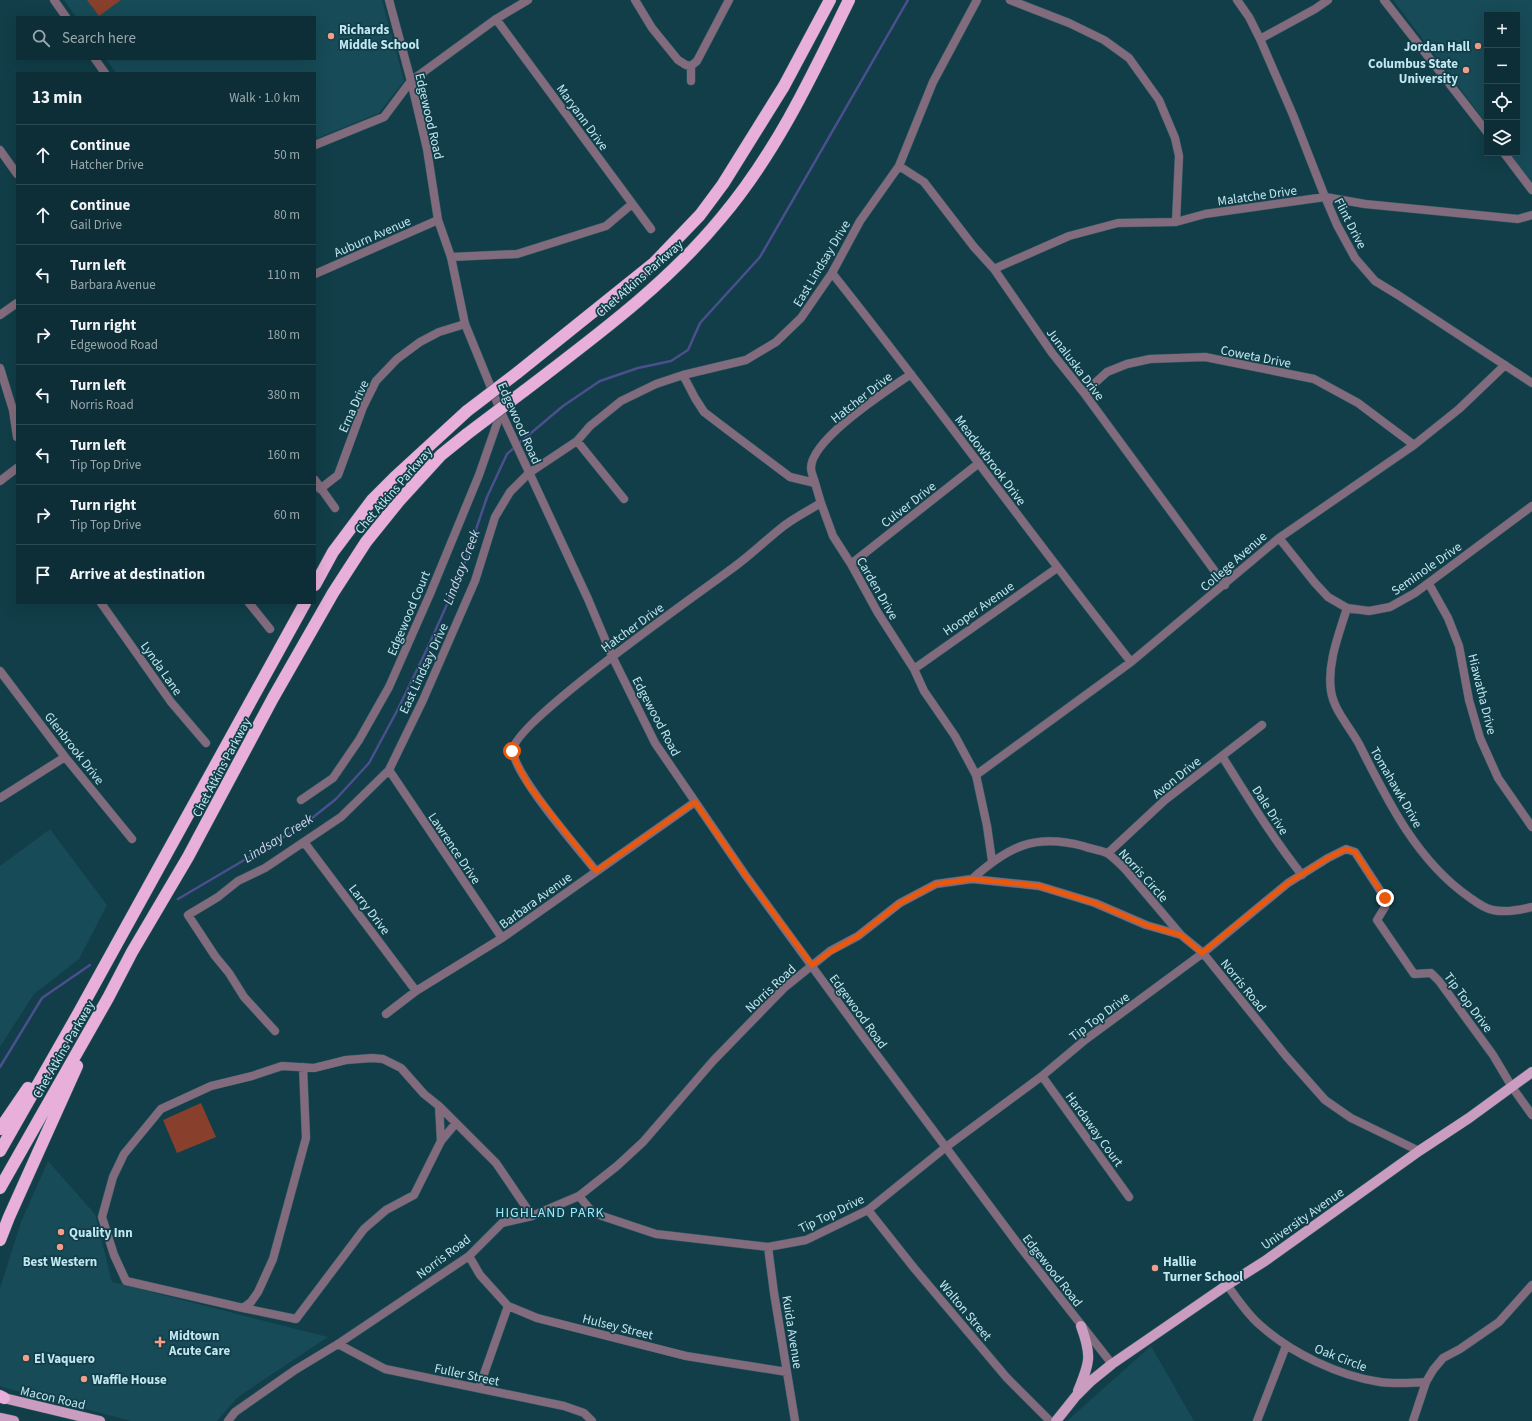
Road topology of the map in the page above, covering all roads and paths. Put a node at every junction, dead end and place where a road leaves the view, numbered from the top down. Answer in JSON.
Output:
{"nodes":[{"id":1,"x":54,"y":0,"type":"edge"},
{"id":2,"x":388,"y":0,"type":"edge"},
{"id":3,"x":528,"y":0,"type":"edge"},
{"id":4,"x":635,"y":0,"type":"edge"},
{"id":5,"x":729,"y":0,"type":"edge"},
{"id":6,"x":830,"y":0,"type":"edge"},
{"id":7,"x":849,"y":0,"type":"edge"},
{"id":8,"x":977,"y":0,"type":"edge"},
{"id":9,"x":1010,"y":0,"type":"edge"},
{"id":10,"x":1237,"y":0,"type":"edge"},
{"id":11,"x":1328,"y":0,"type":"edge"},
{"id":12,"x":1384,"y":0,"type":"edge"},
{"id":13,"x":65,"y":16,"type":"edge"},
{"id":14,"x":496,"y":19,"type":"junction"},
{"id":15,"x":1260,"y":39,"type":"junction"},
{"id":16,"x":96,"y":60,"type":"edge"},
{"id":17,"x":691,"y":66,"type":"junction"},
{"id":18,"x":104,"y":72,"type":"edge"},
{"id":19,"x":411,"y":81,"type":"junction"},
{"id":20,"x":692,"y":81,"type":"dead end"},
{"id":21,"x":1484,"y":128,"type":"edge"},
{"id":22,"x":316,"y":145,"type":"edge"},
{"id":23,"x":0,"y":150,"type":"edge"},
{"id":24,"x":1506,"y":156,"type":"edge"},
{"id":25,"x":899,"y":166,"type":"junction"},
{"id":26,"x":16,"y":173,"type":"edge"},
{"id":27,"x":1532,"y":190,"type":"edge"},
{"id":28,"x":1325,"y":197,"type":"junction"},
{"id":29,"x":632,"y":204,"type":"junction"},
{"id":30,"x":1532,"y":215,"type":"edge"},
{"id":31,"x":438,"y":220,"type":"junction"},
{"id":32,"x":1176,"y":222,"type":"junction"},
{"id":33,"x":651,"y":229,"type":"dead end"},
{"id":34,"x":451,"y":257,"type":"junction"},
{"id":35,"x":994,"y":269,"type":"junction"},
{"id":36,"x":832,"y":273,"type":"junction"},
{"id":37,"x":316,"y":274,"type":"edge"},
{"id":38,"x":16,"y":304,"type":"edge"},
{"id":39,"x":0,"y":315,"type":"edge"},
{"id":40,"x":466,"y":324,"type":"junction"},
{"id":41,"x":1505,"y":365,"type":"junction"},
{"id":42,"x":0,"y":368,"type":"edge"},
{"id":43,"x":911,"y":374,"type":"junction"},
{"id":44,"x":683,"y":375,"type":"junction"},
{"id":45,"x":1532,"y":383,"type":"edge"},
{"id":46,"x":1084,"y":394,"type":"junction"},
{"id":47,"x":501,"y":412,"type":"junction"},
{"id":48,"x":16,"y":430,"type":"edge"},
{"id":49,"x":577,"y":441,"type":"junction"},
{"id":50,"x":1414,"y":446,"type":"junction"},
{"id":51,"x":979,"y":463,"type":"junction"},
{"id":52,"x":16,"y":469,"type":"edge"},
{"id":53,"x":529,"y":473,"type":"junction"},
{"id":54,"x":0,"y":481,"type":"edge"},
{"id":55,"x":316,"y":482,"type":"edge"},
{"id":56,"x":815,"y":483,"type":"junction"},
{"id":57,"x":320,"y":489,"type":"junction"},
{"id":58,"x":624,"y":499,"type":"dead end"},
{"id":59,"x":820,"y":503,"type":"junction"},
{"id":60,"x":335,"y":508,"type":"dead end"},
{"id":61,"x":1531,"y":509,"type":"edge"},
{"id":62,"x":1279,"y":538,"type":"junction"},
{"id":63,"x":851,"y":564,"type":"junction"},
{"id":64,"x":1057,"y":568,"type":"junction"},
{"id":65,"x":316,"y":583,"type":"edge"},
{"id":66,"x":1429,"y":584,"type":"junction"},
{"id":67,"x":1225,"y":585,"type":"junction"},
{"id":68,"x":102,"y":604,"type":"edge"},
{"id":69,"x":250,"y":604,"type":"edge"},
{"id":70,"x":304,"y":604,"type":"edge"},
{"id":71,"x":1347,"y":608,"type":"junction"},
{"id":72,"x":270,"y":629,"type":"dead end"},
{"id":73,"x":612,"y":656,"type":"junction"},
{"id":74,"x":1131,"y":662,"type":"junction"},
{"id":75,"x":914,"y":669,"type":"junction"},
{"id":76,"x":0,"y":671,"type":"edge"},
{"id":77,"x":1262,"y":725,"type":"dead end"},
{"id":78,"x":206,"y":744,"type":"dead end"},
{"id":79,"x":1222,"y":756,"type":"junction"},
{"id":80,"x":65,"y":757,"type":"junction"},
{"id":81,"x":389,"y":770,"type":"junction"},
{"id":82,"x":976,"y":775,"type":"junction"},
{"id":83,"x":0,"y":798,"type":"edge"},
{"id":84,"x":302,"y":800,"type":"dead end"},
{"id":85,"x":695,"y":802,"type":"junction"},
{"id":86,"x":1532,"y":827,"type":"edge"},
{"id":87,"x":132,"y":839,"type":"dead end"},
{"id":88,"x":304,"y":842,"type":"junction"},
{"id":89,"x":1108,"y":853,"type":"junction"},
{"id":90,"x":992,"y":861,"type":"junction"},
{"id":91,"x":596,"y":871,"type":"junction"},
{"id":92,"x":1302,"y":875,"type":"junction"},
{"id":93,"x":972,"y":879,"type":"junction"},
{"id":94,"x":1532,"y":907,"type":"edge"},
{"id":95,"x":1181,"y":935,"type":"junction"},
{"id":96,"x":502,"y":938,"type":"junction"},
{"id":97,"x":1202,"y":953,"type":"junction"},
{"id":98,"x":812,"y":965,"type":"junction"},
{"id":99,"x":416,"y":991,"type":"junction"},
{"id":100,"x":108,"y":998,"type":"junction"},
{"id":101,"x":78,"y":1014,"type":"junction"},
{"id":102,"x":386,"y":1014,"type":"dead end"},
{"id":103,"x":275,"y":1031,"type":"dead end"},
{"id":104,"x":303,"y":1067,"type":"junction"},
{"id":105,"x":1532,"y":1072,"type":"edge"},
{"id":106,"x":1042,"y":1076,"type":"junction"},
{"id":107,"x":1512,"y":1087,"type":"junction"},
{"id":108,"x":439,"y":1106,"type":"junction"},
{"id":109,"x":1532,"y":1115,"type":"edge"},
{"id":110,"x":456,"y":1123,"type":"junction"},
{"id":111,"x":0,"y":1129,"type":"edge"},
{"id":112,"x":441,"y":1141,"type":"junction"},
{"id":113,"x":946,"y":1147,"type":"junction"},
{"id":114,"x":0,"y":1151,"type":"edge"},
{"id":115,"x":1419,"y":1151,"type":"junction"},
{"id":116,"x":0,"y":1188,"type":"edge"},
{"id":117,"x":579,"y":1196,"type":"junction"},
{"id":118,"x":1129,"y":1197,"type":"dead end"},
{"id":119,"x":868,"y":1210,"type":"junction"},
{"id":120,"x":532,"y":1216,"type":"junction"},
{"id":121,"x":0,"y":1240,"type":"edge"},
{"id":122,"x":768,"y":1247,"type":"junction"},
{"id":123,"x":469,"y":1256,"type":"junction"},
{"id":124,"x":1227,"y":1285,"type":"junction"},
{"id":125,"x":1532,"y":1285,"type":"edge"},
{"id":126,"x":508,"y":1306,"type":"junction"},
{"id":127,"x":243,"y":1308,"type":"junction"},
{"id":128,"x":1081,"y":1326,"type":"junction"},
{"id":129,"x":338,"y":1344,"type":"junction"},
{"id":130,"x":1286,"y":1346,"type":"junction"},
{"id":131,"x":1112,"y":1364,"type":"junction"},
{"id":132,"x":787,"y":1372,"type":"junction"},
{"id":133,"x":1426,"y":1382,"type":"junction"},
{"id":134,"x":479,"y":1388,"type":"junction"},
{"id":135,"x":1076,"y":1396,"type":"junction"},
{"id":136,"x":1,"y":1397,"type":"edge"},
{"id":137,"x":0,"y":1418,"type":"edge"},
{"id":138,"x":14,"y":1421,"type":"edge"},
{"id":139,"x":100,"y":1421,"type":"edge"},
{"id":140,"x":228,"y":1421,"type":"edge"},
{"id":141,"x":592,"y":1421,"type":"edge"},
{"id":142,"x":795,"y":1421,"type":"edge"},
{"id":143,"x":1050,"y":1421,"type":"edge"},
{"id":144,"x":1056,"y":1421,"type":"edge"},
{"id":145,"x":1257,"y":1421,"type":"edge"},
{"id":146,"x":1413,"y":1421,"type":"edge"}],
"edges":[{"from":1,"to":13,"type":"street"},
{"from":2,"to":19,"type":"street","name":"Edgewood Road"},
{"from":3,"to":14,"type":"street"},
{"from":4,"to":17,"type":"street"},
{"from":5,"to":17,"type":"street"},
{"from":6,"to":65,"type":"highway","name":"Chet Atkins Parkway","bridge":true},
{"from":7,"to":100,"type":"highway","name":"Chet Atkins Parkway","bridge":true},
{"from":8,"to":25,"type":"street","name":"East Lindsay Drive"},
{"from":9,"to":32,"type":"street"},
{"from":10,"to":15,"type":"street","name":"Flint Drive"},
{"from":11,"to":15,"type":"street"},
{"from":12,"to":21,"type":"street"},
{"from":14,"to":19,"type":"street"},
{"from":14,"to":29,"type":"street","name":"Maryann Drive"},
{"from":15,"to":28,"type":"street","name":"Flint Drive"},
{"from":16,"to":18,"type":"street"},
{"from":17,"to":20,"type":"street"},
{"from":19,"to":22,"type":"street"},
{"from":19,"to":31,"type":"street","name":"Edgewood Road"},
{"from":23,"to":26,"type":"street"},
{"from":24,"to":27,"type":"street"},
{"from":25,"to":35,"type":"street","name":"Junaluska Drive"},
{"from":25,"to":36,"type":"street","name":"East Lindsay Drive"},
{"from":28,"to":30,"type":"street","name":"Malatche Drive"},
{"from":28,"to":32,"type":"street","name":"Malatche Drive"},
{"from":28,"to":41,"type":"street","name":"Flint Drive"},
{"from":29,"to":33,"type":"street","name":"Maryann Drive"},
{"from":29,"to":34,"type":"street"},
{"from":31,"to":34,"type":"street","name":"Edgewood Road"},
{"from":31,"to":37,"type":"street","name":"Auburn Avenue"},
{"from":32,"to":35,"type":"street","name":"Malatche Drive"},
{"from":34,"to":40,"type":"street","name":"Edgewood Road"},
{"from":35,"to":46,"type":"street","name":"Junaluska Drive"},
{"from":36,"to":43,"type":"street","name":"Meadowbrook Drive"},
{"from":36,"to":44,"type":"street","name":"East Lindsay Drive"},
{"from":38,"to":39,"type":"street"},
{"from":40,"to":47,"type":"street","name":"Edgewood Road"},
{"from":40,"to":57,"type":"street","name":"Erna Drive"},
{"from":41,"to":45,"type":"street","name":"Flint Drive"},
{"from":41,"to":50,"type":"street","name":"College Avenue"},
{"from":42,"to":48,"type":"street"},
{"from":43,"to":51,"type":"street","name":"Meadowbrook Drive"},
{"from":43,"to":56,"type":"street","name":"Hatcher Drive"},
{"from":44,"to":49,"type":"street","name":"East Lindsay Drive"},
{"from":44,"to":56,"type":"street"},
{"from":46,"to":50,"type":"street","name":"Coweta Drive"},
{"from":46,"to":67,"type":"street","name":"Junaluska Drive"},
{"from":47,"to":53,"type":"street","name":"Edgewood Road"},
{"from":47,"to":84,"type":"street","name":"Edgewood Court"},
{"from":49,"to":53,"type":"street","name":"East Lindsay Drive"},
{"from":49,"to":58,"type":"street"},
{"from":50,"to":62,"type":"street","name":"College Avenue"},
{"from":51,"to":63,"type":"street","name":"Culver Drive"},
{"from":51,"to":64,"type":"street","name":"Meadowbrook Drive"},
{"from":52,"to":54,"type":"street"},
{"from":53,"to":73,"type":"street","name":"Edgewood Road"},
{"from":53,"to":81,"type":"street","name":"East Lindsay Drive"},
{"from":55,"to":57,"type":"street"},
{"from":56,"to":59,"type":"street","name":"Carden Drive"},
{"from":57,"to":60,"type":"street"},
{"from":59,"to":63,"type":"street","name":"Carden Drive"},
{"from":59,"to":73,"type":"street","name":"Hatcher Drive"},
{"from":61,"to":66,"type":"street","name":"Seminole Drive"},
{"from":62,"to":67,"type":"street","name":"College Avenue"},
{"from":62,"to":71,"type":"street","name":"Seminole Drive"},
{"from":63,"to":75,"type":"street","name":"Carden Drive"},
{"from":64,"to":74,"type":"street","name":"Meadowbrook Drive"},
{"from":64,"to":75,"type":"street","name":"Hooper Avenue"},
{"from":66,"to":71,"type":"street","name":"Seminole Drive"},
{"from":66,"to":86,"type":"street","name":"Hiawatha Drive"},
{"from":67,"to":74,"type":"street","name":"College Avenue"},
{"from":68,"to":78,"type":"street","name":"Lynda Lane"},
{"from":69,"to":72,"type":"street"},
{"from":70,"to":101,"type":"highway","name":"Chet Atkins Parkway"},
{"from":71,"to":94,"type":"street","name":"Tomahawk Drive"},
{"from":73,"to":85,"type":"street","name":"Edgewood Road"},
{"from":73,"to":91,"type":"street","name":"Hatcher Drive"},
{"from":74,"to":82,"type":"street","name":"College Avenue"},
{"from":75,"to":82,"type":"street","name":"Carden Drive"},
{"from":76,"to":80,"type":"street","name":"Glenbrook Drive"},
{"from":77,"to":79,"type":"street","name":"Avon Drive"},
{"from":79,"to":89,"type":"street","name":"Avon Drive"},
{"from":79,"to":92,"type":"street","name":"Dale Drive"},
{"from":80,"to":83,"type":"street"},
{"from":80,"to":87,"type":"street","name":"Glenbrook Drive"},
{"from":81,"to":88,"type":"street","name":"East Lindsay Drive"},
{"from":81,"to":96,"type":"street","name":"Lawrence Drive"},
{"from":82,"to":90,"type":"street","name":"Carden Drive"},
{"from":85,"to":91,"type":"street","name":"Barbara Avenue"},
{"from":85,"to":98,"type":"street","name":"Edgewood Road"},
{"from":88,"to":99,"type":"street","name":"Larry Drive"},
{"from":88,"to":103,"type":"street","name":"East Lindsay Drive"},
{"from":89,"to":90,"type":"street","name":"Norris Circle"},
{"from":89,"to":95,"type":"street","name":"Norris Circle"},
{"from":90,"to":93,"type":"street","name":"Norris Circle"},
{"from":91,"to":96,"type":"street","name":"Barbara Avenue"},
{"from":92,"to":97,"type":"street","name":"Tip Top Drive"},
{"from":92,"to":107,"type":"street","name":"Tip Top Drive"},
{"from":93,"to":95,"type":"street","name":"Norris Road"},
{"from":93,"to":98,"type":"street","name":"Norris Road"},
{"from":95,"to":97,"type":"street","name":"Norris Road"},
{"from":96,"to":99,"type":"street","name":"Barbara Avenue"},
{"from":97,"to":106,"type":"street","name":"Tip Top Drive"},
{"from":97,"to":115,"type":"street","name":"Norris Road"},
{"from":98,"to":113,"type":"street","name":"Edgewood Road"},
{"from":98,"to":117,"type":"street","name":"Norris Road"},
{"from":99,"to":102,"type":"street","name":"Barbara Avenue"},
{"from":100,"to":116,"type":"highway","name":"Chet Atkins Parkway"},
{"from":100,"to":121,"type":"highway"},
{"from":101,"to":111,"type":"highway"},
{"from":101,"to":114,"type":"highway","name":"Chet Atkins Parkway"},
{"from":104,"to":108,"type":"street"},
{"from":104,"to":127,"type":"street"},
{"from":104,"to":127,"type":"street"},
{"from":105,"to":107,"type":"main road","name":"University Avenue"},
{"from":106,"to":113,"type":"street","name":"Tip Top Drive"},
{"from":106,"to":118,"type":"street","name":"Hardaway Court"},
{"from":107,"to":109,"type":"street"},
{"from":107,"to":115,"type":"main road","name":"University Avenue"},
{"from":108,"to":110,"type":"street"},
{"from":108,"to":112,"type":"street"},
{"from":110,"to":112,"type":"street"},
{"from":110,"to":120,"type":"street"},
{"from":112,"to":127,"type":"street"},
{"from":113,"to":119,"type":"street","name":"Tip Top Drive"},
{"from":113,"to":128,"type":"street","name":"Edgewood Road"},
{"from":115,"to":124,"type":"main road","name":"University Avenue"},
{"from":117,"to":120,"type":"street","name":"Norris Road"},
{"from":117,"to":122,"type":"street","name":"Tip Top Drive"},
{"from":119,"to":122,"type":"street","name":"Tip Top Drive"},
{"from":119,"to":143,"type":"street","name":"Walton Street"},
{"from":120,"to":123,"type":"street","name":"Norris Road"},
{"from":122,"to":132,"type":"street","name":"Kuida Avenue"},
{"from":123,"to":126,"type":"street","name":"Hulsey Street"},
{"from":123,"to":129,"type":"street","name":"Norris Road"},
{"from":124,"to":130,"type":"street","name":"Oak Circle"},
{"from":124,"to":131,"type":"main road","name":"University Avenue"},
{"from":125,"to":133,"type":"street"},
{"from":126,"to":132,"type":"street","name":"Hulsey Street"},
{"from":126,"to":134,"type":"street"},
{"from":128,"to":131,"type":"street","name":"Edgewood Road"},
{"from":128,"to":135,"type":"main road"},
{"from":129,"to":134,"type":"street","name":"Fuller Street"},
{"from":129,"to":140,"type":"street","name":"Norris Road"},
{"from":130,"to":133,"type":"street","name":"Oak Circle"},
{"from":130,"to":145,"type":"street"},
{"from":131,"to":135,"type":"main road","name":"University Avenue"},
{"from":132,"to":142,"type":"street","name":"Kuida Avenue"},
{"from":133,"to":146,"type":"street"},
{"from":134,"to":141,"type":"street","name":"Fuller Street"},
{"from":135,"to":144,"type":"main road","name":"University Avenue"},
{"from":136,"to":139,"type":"main road","name":"Macon Road"},
{"from":137,"to":138,"type":"main road"}]}
